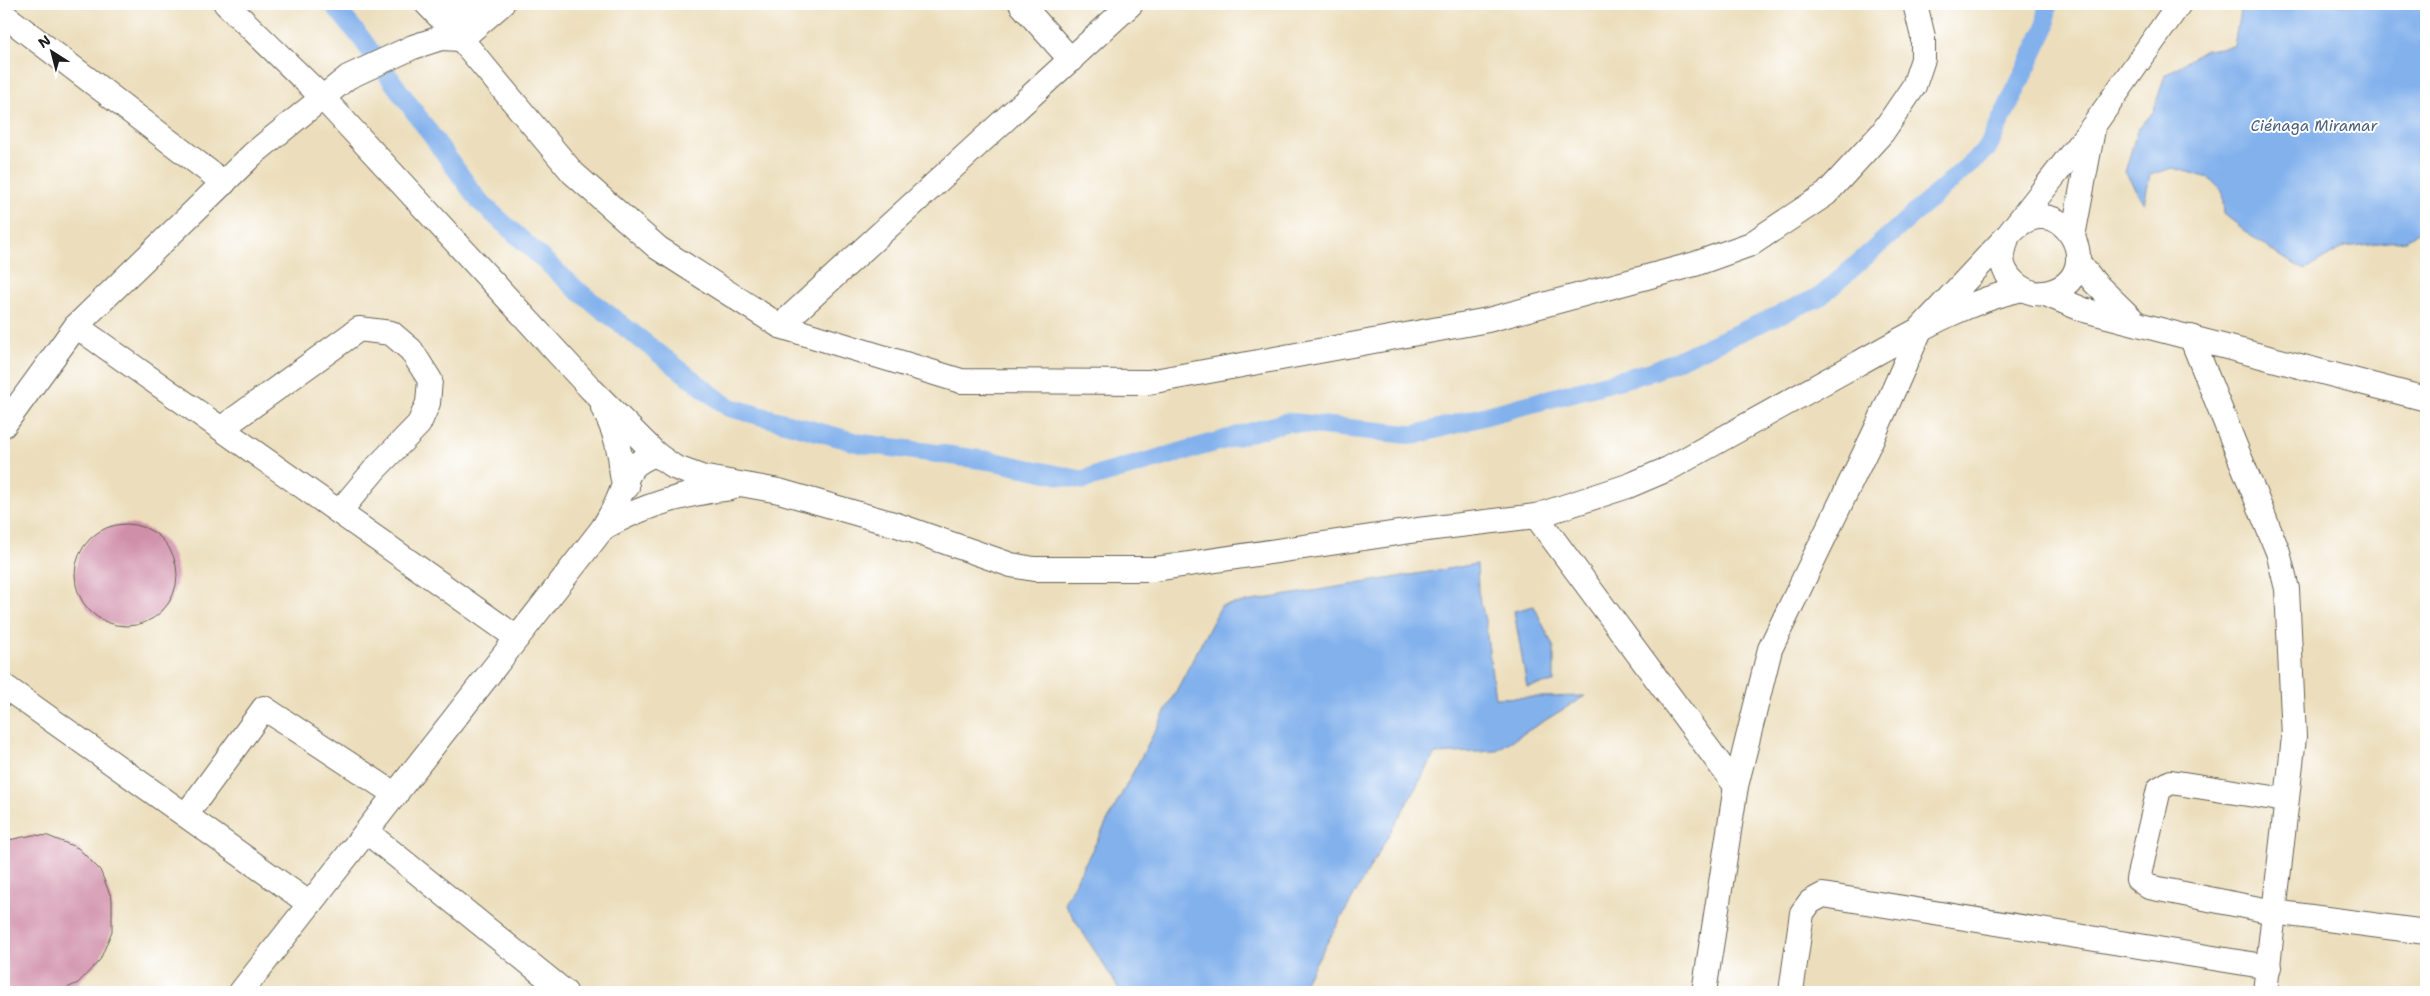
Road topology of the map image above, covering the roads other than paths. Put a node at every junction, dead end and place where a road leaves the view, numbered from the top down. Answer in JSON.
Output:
{"nodes":[{"id":1,"x":226,"y":4,"type":"edge"},
{"id":2,"x":428,"y":4,"type":"edge"},
{"id":3,"x":471,"y":4,"type":"edge"},
{"id":4,"x":502,"y":4,"type":"edge"},
{"id":5,"x":1021,"y":4,"type":"edge"},
{"id":6,"x":1132,"y":4,"type":"edge"},
{"id":7,"x":1915,"y":4,"type":"edge"},
{"id":8,"x":2179,"y":4,"type":"edge"},
{"id":9,"x":4,"y":16,"type":"edge"},
{"id":10,"x":450,"y":34,"type":"junction"},
{"id":11,"x":1071,"y":60,"type":"junction"},
{"id":12,"x":323,"y":98,"type":"junction"},
{"id":13,"x":2094,"y":125,"type":"junction"},
{"id":14,"x":224,"y":183,"type":"junction"},
{"id":15,"x":2008,"y":235,"type":"junction"},
{"id":16,"x":2074,"y":236,"type":"junction"},
{"id":17,"x":2078,"y":262,"type":"junction"},
{"id":18,"x":2032,"y":291,"type":"junction"},
{"id":19,"x":2137,"y":324,"type":"junction"},
{"id":20,"x":76,"y":326,"type":"junction"},
{"id":21,"x":780,"y":326,"type":"junction"},
{"id":22,"x":1922,"y":328,"type":"junction"},
{"id":23,"x":2191,"y":338,"type":"junction"},
{"id":24,"x":591,"y":389,"type":"junction"},
{"id":25,"x":2426,"y":399,"type":"edge"},
{"id":26,"x":4,"y":425,"type":"edge"},
{"id":27,"x":222,"y":428,"type":"junction"},
{"id":28,"x":665,"y":461,"type":"junction"},
{"id":29,"x":623,"y":482,"type":"junction"},
{"id":30,"x":748,"y":486,"type":"junction"},
{"id":31,"x":657,"y":504,"type":"junction"},
{"id":32,"x":339,"y":512,"type":"junction"},
{"id":33,"x":1536,"y":516,"type":"junction"},
{"id":34,"x":603,"y":528,"type":"junction"},
{"id":35,"x":517,"y":638,"type":"junction"},
{"id":36,"x":4,"y":686,"type":"edge"},
{"id":37,"x":1736,"y":786,"type":"junction"},
{"id":38,"x":396,"y":795,"type":"junction"},
{"id":39,"x":2286,"y":800,"type":"junction"},
{"id":40,"x":186,"y":815,"type":"junction"},
{"id":41,"x":367,"y":832,"type":"junction"},
{"id":42,"x":310,"y":904,"type":"junction"},
{"id":43,"x":2274,"y":912,"type":"junction"},
{"id":44,"x":2426,"y":932,"type":"edge"},
{"id":45,"x":2269,"y":968,"type":"junction"},
{"id":46,"x":241,"y":992,"type":"edge"},
{"id":47,"x":565,"y":992,"type":"edge"},
{"id":48,"x":1704,"y":992,"type":"edge"},
{"id":49,"x":1791,"y":992,"type":"edge"},
{"id":50,"x":2265,"y":992,"type":"edge"}],
"edges":[{"from":1,"to":12,"type":"street"},
{"from":2,"to":10,"type":"street"},
{"from":3,"to":10,"type":"street"},
{"from":4,"to":10,"type":"street"},
{"from":5,"to":11,"type":"street"},
{"from":6,"to":11,"type":"street"},
{"from":7,"to":21,"type":"street"},
{"from":8,"to":13,"type":"street"},
{"from":9,"to":14,"type":"street"},
{"from":10,"to":12,"type":"street"},
{"from":10,"to":21,"type":"street"},
{"from":11,"to":21,"type":"street"},
{"from":12,"to":14,"type":"street"},
{"from":12,"to":24,"type":"street"},
{"from":13,"to":15,"type":"street"},
{"from":13,"to":16,"type":"street"},
{"from":14,"to":20,"type":"street"},
{"from":15,"to":16,"type":"street"},
{"from":15,"to":18,"type":"street"},
{"from":15,"to":22,"type":"street"},
{"from":16,"to":17,"type":"street"},
{"from":17,"to":18,"type":"street"},
{"from":17,"to":19,"type":"street"},
{"from":18,"to":19,"type":"street"},
{"from":18,"to":22,"type":"street"},
{"from":19,"to":23,"type":"street"},
{"from":20,"to":26,"type":"street"},
{"from":20,"to":27,"type":"street"},
{"from":22,"to":33,"type":"street"},
{"from":22,"to":37,"type":"street"},
{"from":23,"to":25,"type":"street"},
{"from":23,"to":39,"type":"street"},
{"from":24,"to":28,"type":"street"},
{"from":24,"to":29,"type":"street"},
{"from":27,"to":32,"type":"street"},
{"from":27,"to":32,"type":"street"},
{"from":28,"to":29,"type":"street"},
{"from":28,"to":30,"type":"street"},
{"from":28,"to":31,"type":"street"},
{"from":29,"to":31,"type":"street"},
{"from":29,"to":34,"type":"street"},
{"from":30,"to":31,"type":"street"},
{"from":30,"to":33,"type":"street"},
{"from":31,"to":34,"type":"street"},
{"from":32,"to":35,"type":"street"},
{"from":33,"to":37,"type":"street"},
{"from":34,"to":35,"type":"street"},
{"from":35,"to":38,"type":"street"},
{"from":36,"to":40,"type":"street"},
{"from":37,"to":48,"type":"street"},
{"from":38,"to":40,"type":"street"},
{"from":38,"to":41,"type":"street"},
{"from":39,"to":43,"type":"street"},
{"from":39,"to":43,"type":"street"},
{"from":40,"to":42,"type":"street"},
{"from":41,"to":42,"type":"street"},
{"from":41,"to":47,"type":"street"},
{"from":42,"to":46,"type":"street"},
{"from":43,"to":44,"type":"street"},
{"from":43,"to":45,"type":"street"},
{"from":45,"to":49,"type":"street"},
{"from":45,"to":50,"type":"street"}]}
